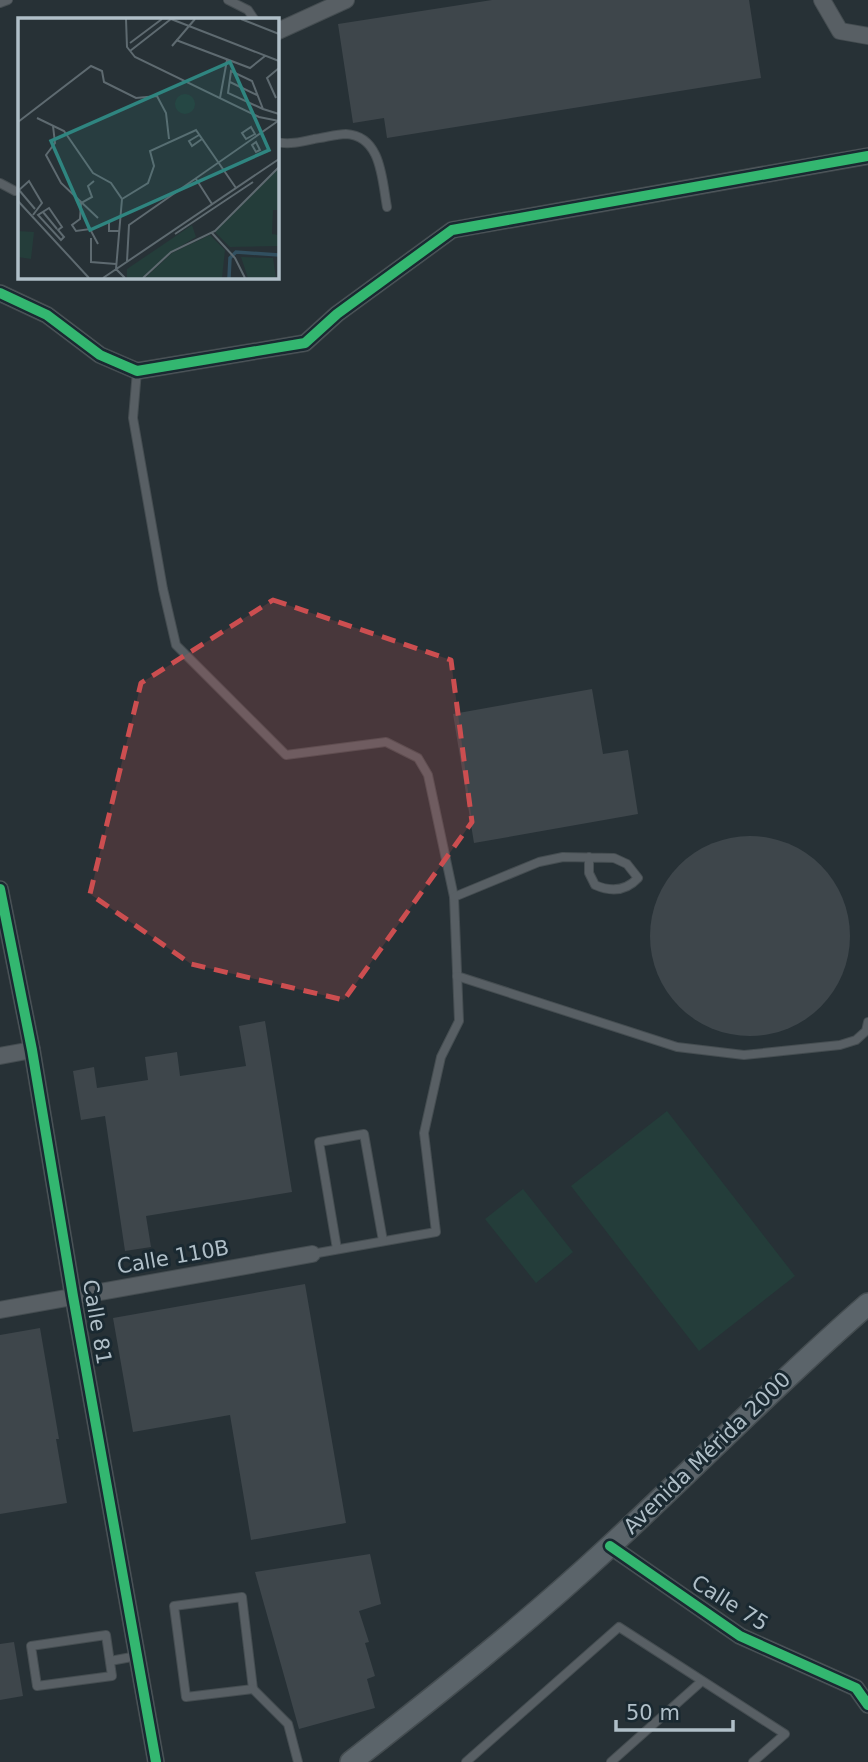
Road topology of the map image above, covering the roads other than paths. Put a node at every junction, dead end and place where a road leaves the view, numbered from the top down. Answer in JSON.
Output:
{"nodes":[{"id":1,"x":8,"y":0,"type":"edge"},
{"id":2,"x":228,"y":0,"type":"edge"},
{"id":3,"x":346,"y":0,"type":"edge"},
{"id":4,"x":822,"y":0,"type":"edge"},
{"id":5,"x":0,"y":3,"type":"edge"},
{"id":6,"x":253,"y":18,"type":"edge"},
{"id":7,"x":278,"y":31,"type":"edge"},
{"id":8,"x":868,"y":36,"type":"edge"},
{"id":9,"x":278,"y":142,"type":"edge"},
{"id":10,"x":868,"y":156,"type":"edge"},
{"id":11,"x":0,"y":183,"type":"edge"},
{"id":12,"x":15,"y":191,"type":"dead end"},
{"id":13,"x":387,"y":207,"type":"dead end"},
{"id":14,"x":0,"y":293,"type":"edge"},
{"id":15,"x":137,"y":371,"type":"junction"},
{"id":16,"x":589,"y":857,"type":"junction"},
{"id":17,"x":0,"y":889,"type":"edge"},
{"id":18,"x":454,"y":897,"type":"junction"},
{"id":19,"x":457,"y":976,"type":"junction"},
{"id":20,"x":868,"y":1022,"type":"edge"},
{"id":21,"x":32,"y":1050,"type":"junction"},
{"id":22,"x":0,"y":1056,"type":"edge"},
{"id":23,"x":383,"y":1241,"type":"junction"},
{"id":24,"x":337,"y":1249,"type":"junction"},
{"id":25,"x":312,"y":1254,"type":"joint"},
{"id":26,"x":73,"y":1296,"type":"junction"},
{"id":27,"x":868,"y":1304,"type":"edge"},
{"id":28,"x":0,"y":1310,"type":"edge"},
{"id":29,"x":610,"y":1546,"type":"junction"},
{"id":30,"x":137,"y":1656,"type":"junction"},
{"id":31,"x":110,"y":1661,"type":"junction"},
{"id":32,"x":702,"y":1681,"type":"junction"},
{"id":33,"x":253,"y":1689,"type":"junction"},
{"id":34,"x":868,"y":1704,"type":"edge"},
{"id":35,"x":156,"y":1762,"type":"edge"},
{"id":36,"x":298,"y":1762,"type":"edge"},
{"id":37,"x":351,"y":1762,"type":"edge"},
{"id":38,"x":466,"y":1762,"type":"edge"},
{"id":39,"x":611,"y":1762,"type":"edge"},
{"id":40,"x":753,"y":1762,"type":"edge"}],
"edges":[{"from":1,"to":5,"type":"lane"},
{"from":2,"to":6,"type":"lane"},
{"from":3,"to":7,"type":"street"},
{"from":4,"to":8,"type":"street"},
{"from":9,"to":13,"type":"lane"},
{"from":10,"to":15,"type":"street"},
{"from":11,"to":12,"type":"lane"},
{"from":14,"to":15,"type":"street"},
{"from":15,"to":18,"type":"lane"},
{"from":16,"to":16,"type":"lane"},
{"from":16,"to":18,"type":"lane"},
{"from":17,"to":21,"type":"street","name":"Calle 81"},
{"from":18,"to":19,"type":"lane"},
{"from":19,"to":20,"type":"lane"},
{"from":19,"to":23,"type":"lane"},
{"from":21,"to":22,"type":"street"},
{"from":21,"to":26,"type":"street","name":"Calle 81"},
{"from":23,"to":24,"type":"lane"},
{"from":23,"to":24,"type":"lane"},
{"from":24,"to":25,"type":"lane"},
{"from":25,"to":26,"type":"street","name":"Calle 110B"},
{"from":26,"to":28,"type":"street","name":"Calle 110B"},
{"from":26,"to":30,"type":"street","name":"Calle 81"},
{"from":27,"to":29,"type":"main road","name":"Avenida Mérida 2000"},
{"from":29,"to":34,"type":"street","name":"Calle 75"},
{"from":29,"to":37,"type":"main road","name":"Avenida Mérida 2000"},
{"from":30,"to":31,"type":"lane"},
{"from":30,"to":35,"type":"street","name":"Calle 81"},
{"from":31,"to":31,"type":"lane"},
{"from":32,"to":38,"type":"lane"},
{"from":32,"to":39,"type":"lane"},
{"from":32,"to":40,"type":"lane"},
{"from":33,"to":33,"type":"lane"},
{"from":33,"to":36,"type":"lane"}]}
